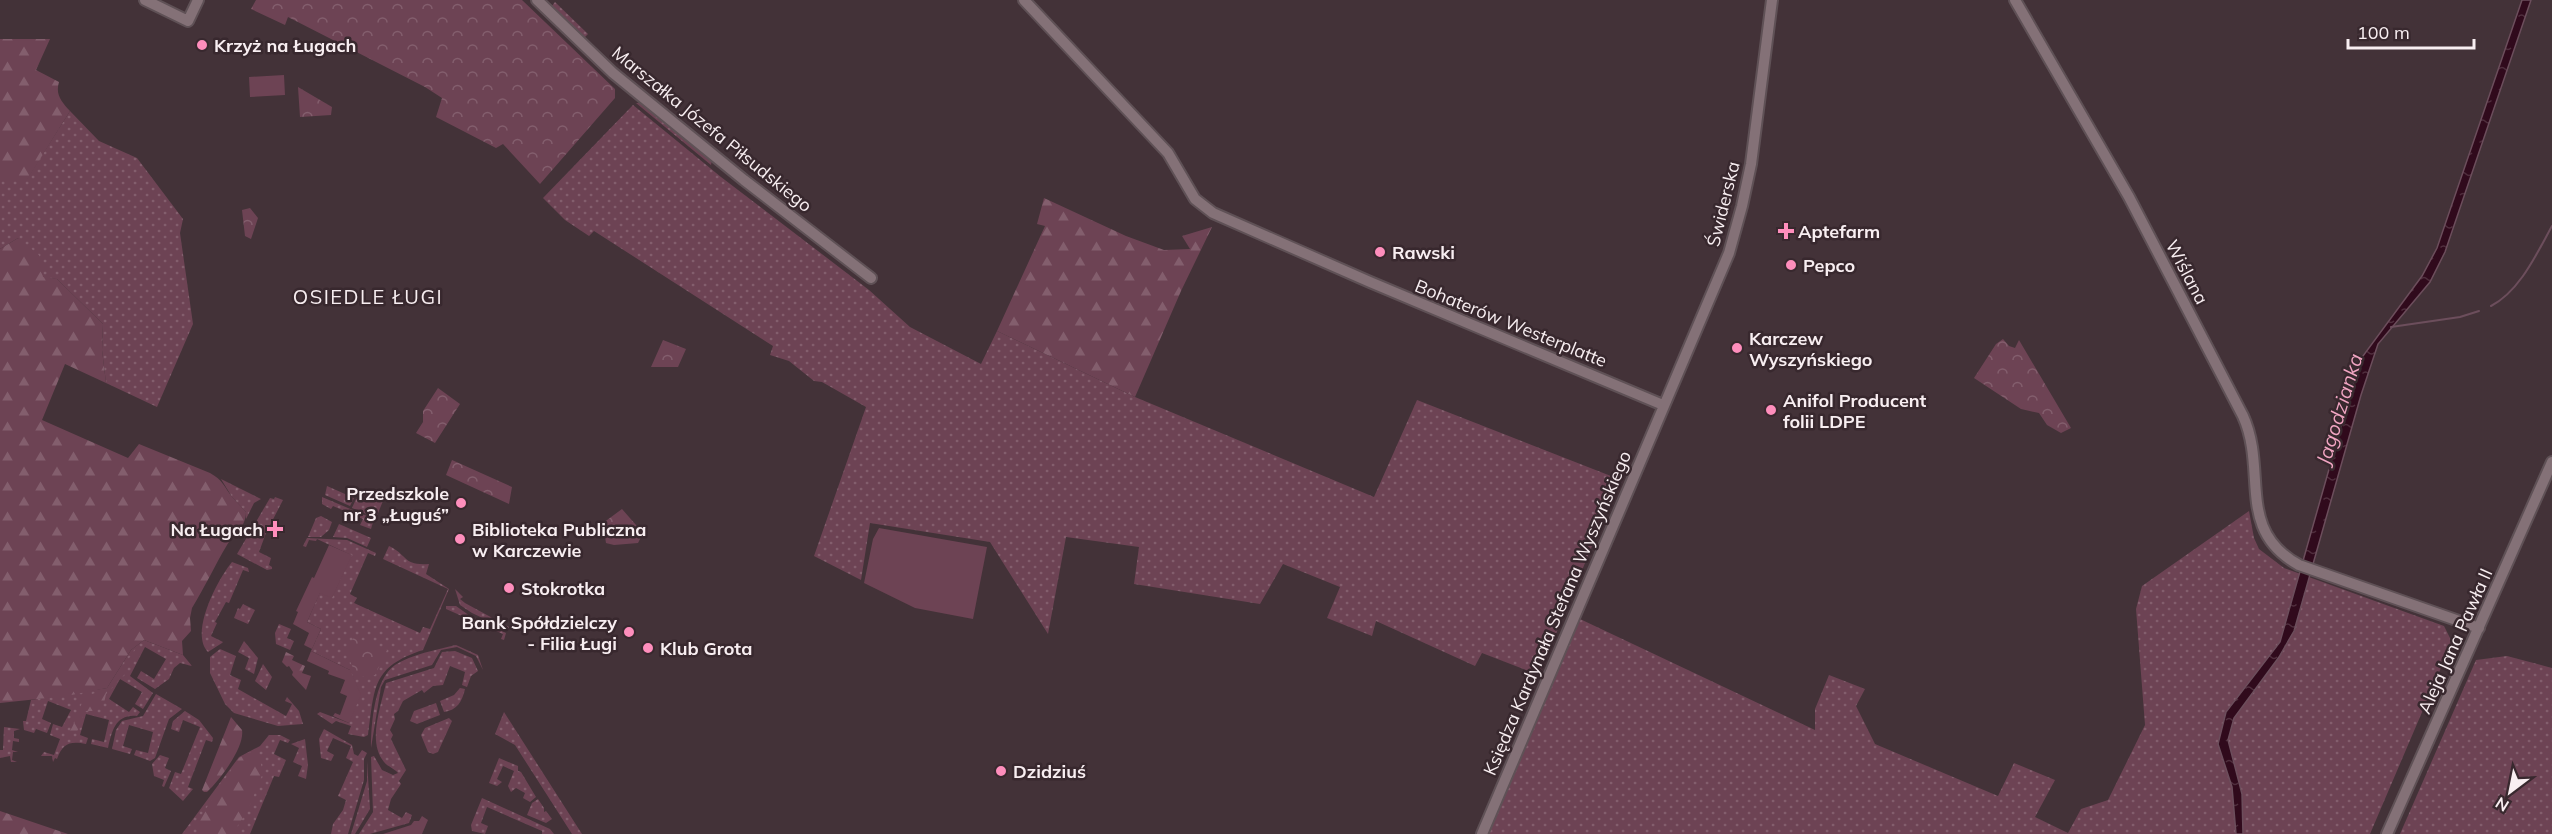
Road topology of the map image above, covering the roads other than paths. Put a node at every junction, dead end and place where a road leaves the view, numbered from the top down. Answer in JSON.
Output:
{"nodes":[{"id":1,"x":145,"y":0,"type":"edge"},
{"id":2,"x":198,"y":0,"type":"edge"},
{"id":3,"x":537,"y":0,"type":"edge"},
{"id":4,"x":1024,"y":0,"type":"edge"},
{"id":5,"x":1772,"y":0,"type":"edge"},
{"id":6,"x":2015,"y":0,"type":"edge"},
{"id":7,"x":871,"y":278,"type":"dead end"},
{"id":8,"x":1663,"y":405,"type":"junction"},
{"id":9,"x":2552,"y":462,"type":"edge"},
{"id":10,"x":2479,"y":628,"type":"junction"},
{"id":11,"x":1482,"y":834,"type":"edge"},
{"id":12,"x":2388,"y":834,"type":"edge"}],
"edges":[{"from":1,"to":2,"type":"street"},
{"from":3,"to":7,"type":"street","name":"Marszałka Józefa Piłsudskiego"},
{"from":4,"to":8,"type":"street","name":"Bohaterów Westerplatte"},
{"from":5,"to":8,"type":"street","name":"Świderska"},
{"from":6,"to":10,"type":"street","name":"Wiślana"},
{"from":8,"to":11,"type":"street","name":"Księdza Kardynała Stefana Wyszyńskiego"},
{"from":9,"to":10,"type":"street","name":"Aleja Jana Pawła II"},
{"from":10,"to":12,"type":"street","name":"Aleja Jana Pawła II"}]}
